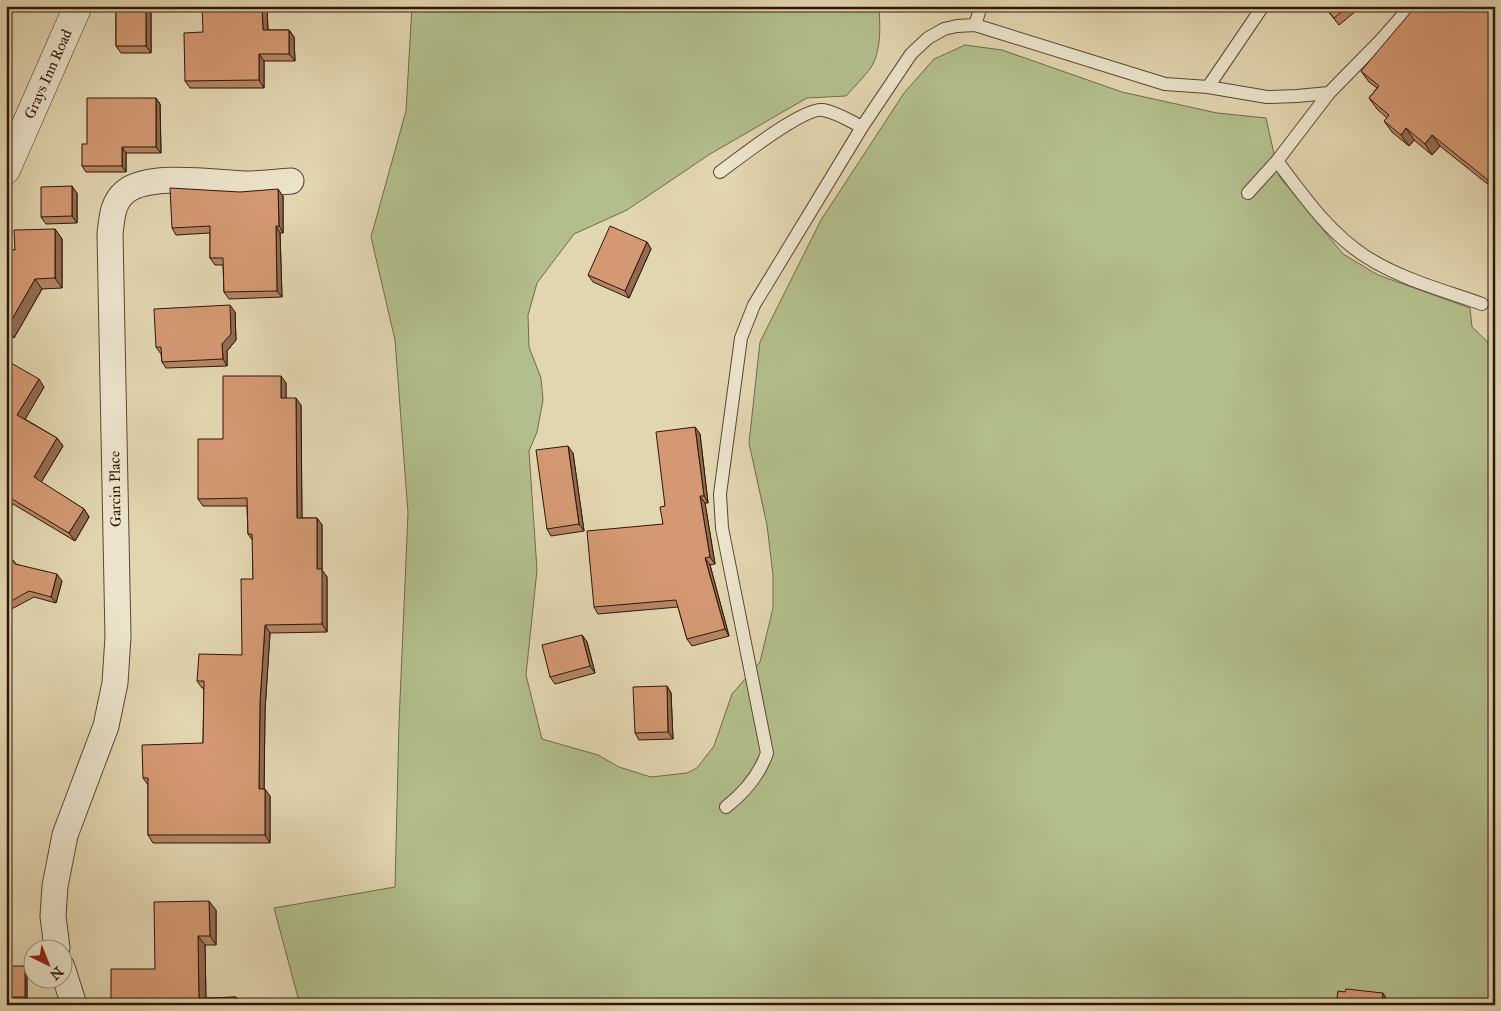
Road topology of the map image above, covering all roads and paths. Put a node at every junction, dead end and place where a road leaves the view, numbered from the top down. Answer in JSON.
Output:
{"nodes":[{"id":1,"x":78,"y":6,"type":"edge"},
{"id":2,"x":981,"y":6,"type":"edge"},
{"id":3,"x":1264,"y":6,"type":"edge"},
{"id":4,"x":1411,"y":6,"type":"edge"},
{"id":5,"x":975,"y":25,"type":"junction"},
{"id":6,"x":1208,"y":87,"type":"junction"},
{"id":7,"x":1329,"y":93,"type":"junction"},
{"id":8,"x":862,"y":127,"type":"junction"},
{"id":9,"x":1277,"y":161,"type":"junction"},
{"id":10,"x":6,"y":170,"type":"edge"},
{"id":11,"x":720,"y":172,"type":"dead end"},
{"id":12,"x":291,"y":181,"type":"dead end"},
{"id":13,"x":1248,"y":193,"type":"dead end"},
{"id":14,"x":1482,"y":304,"type":"dead end"},
{"id":15,"x":726,"y":807,"type":"dead end"},
{"id":16,"x":56,"y":938,"type":"edge"},
{"id":17,"x":69,"y":988,"type":"edge"},
{"id":18,"x":74,"y":1005,"type":"edge"}],
"edges":[{"from":1,"to":10,"type":"street","name":"Grays Inn Road"},
{"from":2,"to":5,"type":"lane"},
{"from":3,"to":6,"type":"lane"},
{"from":4,"to":7,"type":"lane"},
{"from":5,"to":6,"type":"lane"},
{"from":5,"to":8,"type":"lane"},
{"from":6,"to":7,"type":"lane"},
{"from":7,"to":9,"type":"lane"},
{"from":8,"to":11,"type":"lane"},
{"from":8,"to":15,"type":"lane"},
{"from":9,"to":13,"type":"lane"},
{"from":9,"to":14,"type":"lane"},
{"from":12,"to":16,"type":"street","name":"Garcin Place"},
{"from":17,"to":18,"type":"street"}]}
